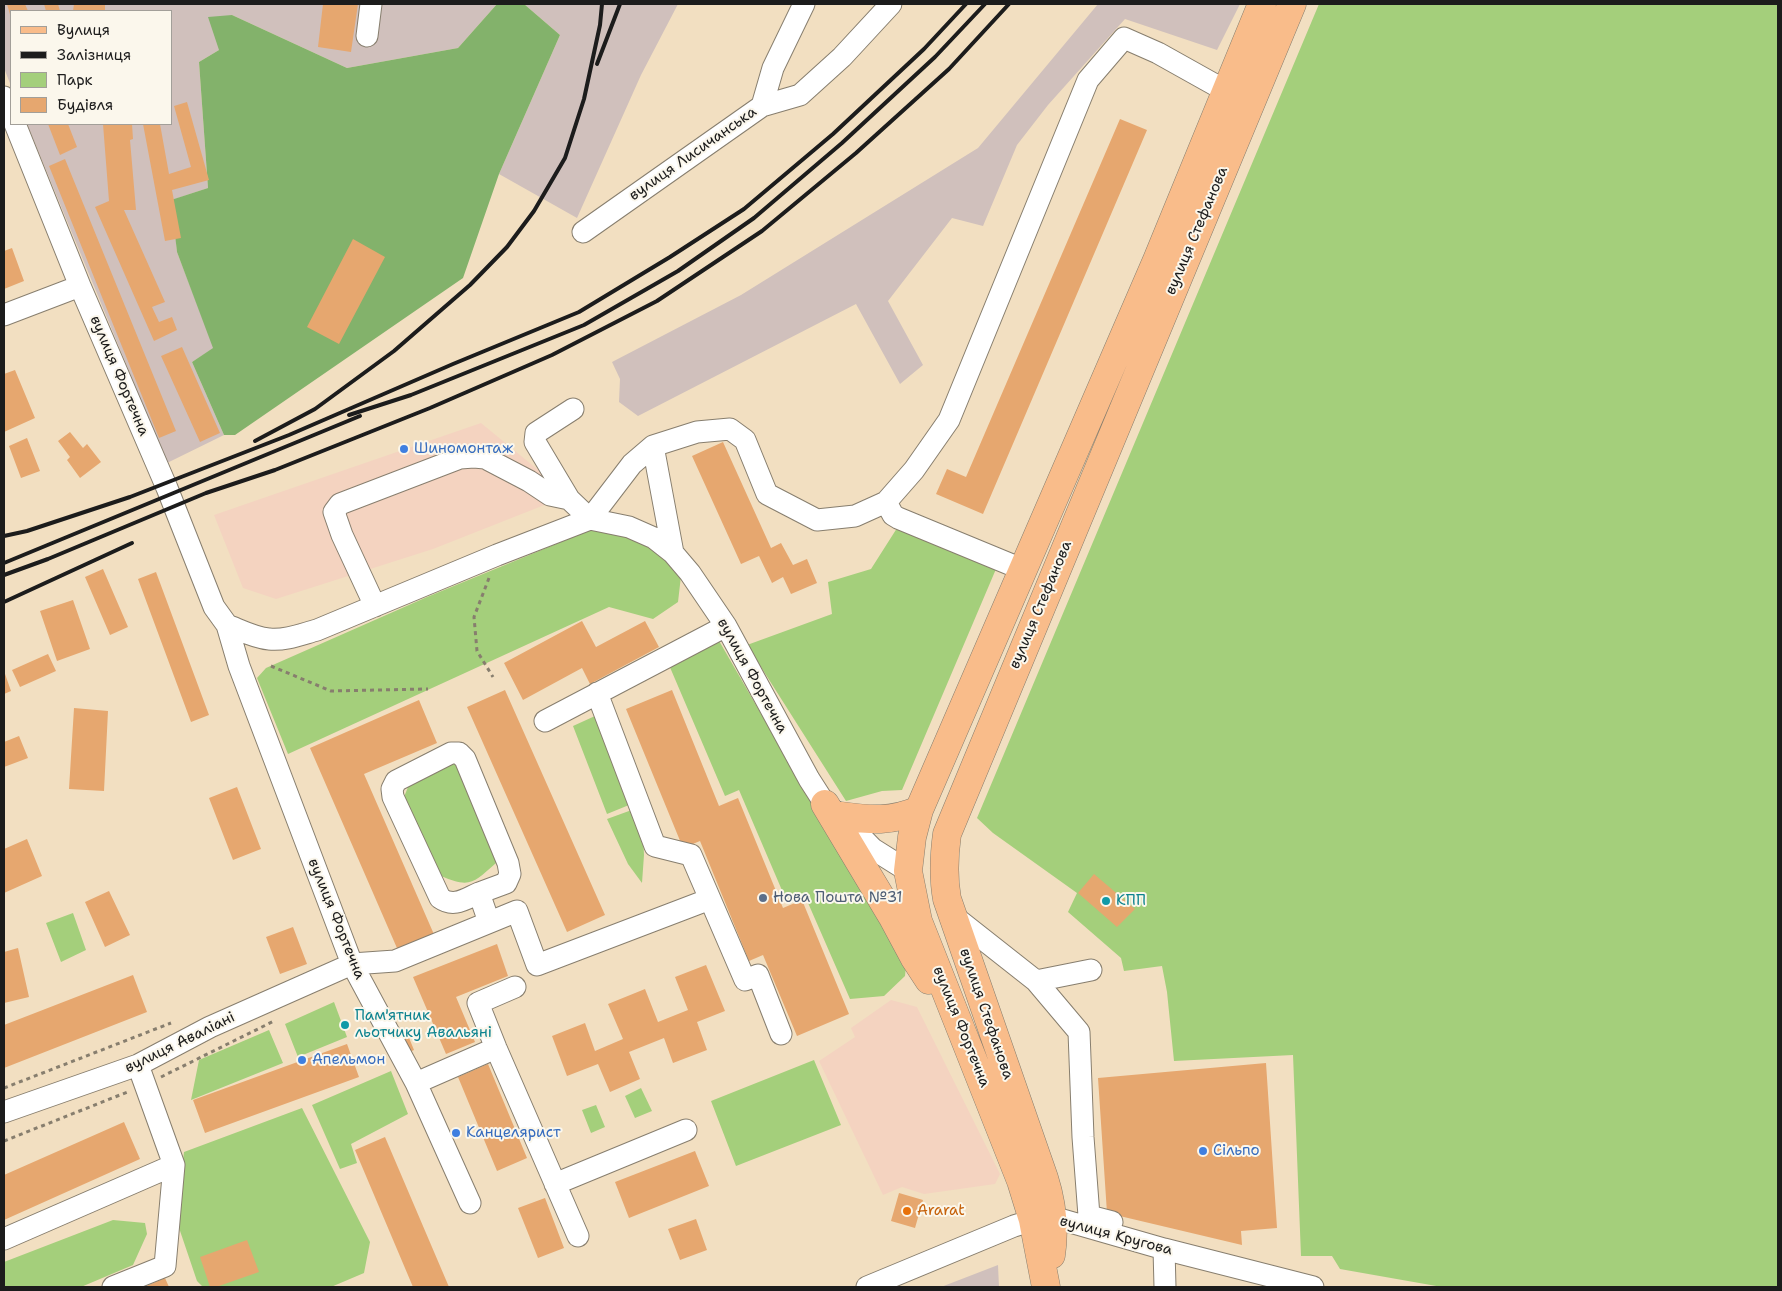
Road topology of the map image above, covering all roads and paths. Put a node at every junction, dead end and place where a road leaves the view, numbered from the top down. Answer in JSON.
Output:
{"nodes":[{"id":1,"x":371,"y":4,"type":"edge"},
{"id":2,"x":804,"y":4,"type":"edge"},
{"id":3,"x":891,"y":4,"type":"edge"},
{"id":4,"x":1262,"y":4,"type":"edge"},
{"id":5,"x":1292,"y":4,"type":"edge"},
{"id":6,"x":367,"y":36,"type":"dead end"},
{"id":7,"x":1226,"y":92,"type":"junction"},
{"id":8,"x":4,"y":97,"type":"edge"},
{"id":9,"x":762,"y":106,"type":"junction"},
{"id":10,"x":10,"y":113,"type":"edge"},
{"id":11,"x":14,"y":125,"type":"edge"},
{"id":12,"x":583,"y":232,"type":"dead end"},
{"id":13,"x":80,"y":286,"type":"junction"},
{"id":14,"x":4,"y":315,"type":"edge"},
{"id":15,"x":573,"y":409,"type":"dead end"},
{"id":16,"x":653,"y":446,"type":"junction"},
{"id":17,"x":569,"y":499,"type":"junction"},
{"id":18,"x":886,"y":502,"type":"junction"},
{"id":19,"x":590,"y":519,"type":"junction"},
{"id":20,"x":673,"y":553,"type":"junction"},
{"id":21,"x":497,"y":555,"type":"junction"},
{"id":22,"x":1024,"y":570,"type":"junction"},
{"id":23,"x":375,"y":606,"type":"junction"},
{"id":24,"x":228,"y":625,"type":"junction"},
{"id":25,"x":726,"y":626,"type":"junction"},
{"id":26,"x":271,"y":666,"type":"dead end"},
{"id":27,"x":493,"y":677,"type":"dead end"},
{"id":28,"x":428,"y":689,"type":"dead end"},
{"id":29,"x":597,"y":694,"type":"junction"},
{"id":30,"x":546,"y":721,"type":"dead end"},
{"id":31,"x":833,"y":810,"type":"junction"},
{"id":32,"x":919,"y":810,"type":"junction"},
{"id":33,"x":908,"y":871,"type":"junction"},
{"id":34,"x":944,"y":884,"type":"junction"},
{"id":35,"x":479,"y":893,"type":"junction"},
{"id":36,"x":710,"y":899,"type":"junction"},
{"id":37,"x":951,"y":914,"type":"junction"},
{"id":38,"x":489,"y":922,"type":"junction"},
{"id":39,"x":352,"y":964,"type":"junction"},
{"id":40,"x":1091,"y":970,"type":"dead end"},
{"id":41,"x":1036,"y":981,"type":"junction"},
{"id":42,"x":515,"y":987,"type":"dead end"},
{"id":43,"x":171,"y":1023,"type":"dead end"},
{"id":44,"x":960,"y":1024,"type":"junction"},
{"id":45,"x":781,"y":1034,"type":"dead end"},
{"id":46,"x":496,"y":1048,"type":"junction"},
{"id":47,"x":138,"y":1065,"type":"junction"},
{"id":48,"x":416,"y":1083,"type":"junction"},
{"id":49,"x":4,"y":1088,"type":"edge"},
{"id":50,"x":4,"y":1112,"type":"edge"},
{"id":51,"x":686,"y":1130,"type":"dead end"},
{"id":52,"x":174,"y":1165,"type":"junction"},
{"id":53,"x":555,"y":1184,"type":"junction"},
{"id":54,"x":470,"y":1203,"type":"dead end"},
{"id":55,"x":1043,"y":1219,"type":"junction"},
{"id":56,"x":578,"y":1236,"type":"dead end"},
{"id":57,"x":4,"y":1239,"type":"edge"},
{"id":58,"x":1164,"y":1249,"type":"junction"},
{"id":59,"x":1251,"y":1272,"type":"junction"},
{"id":60,"x":1046,"y":1284,"type":"edge"},
{"id":61,"x":112,"y":1287,"type":"edge"},
{"id":62,"x":868,"y":1287,"type":"edge"},
{"id":63,"x":1165,"y":1287,"type":"edge"},
{"id":64,"x":1313,"y":1287,"type":"edge"}],
"edges":[{"from":1,"to":6,"type":"street"},
{"from":2,"to":9,"type":"street","name":"вулиця Лисичанська"},
{"from":3,"to":9,"type":"street"},
{"from":4,"to":7,"type":"main road","name":"вулиця Стефанова"},
{"from":5,"to":34,"type":"main road","name":"вулиця Стефанова"},
{"from":7,"to":18,"type":"street"},
{"from":7,"to":22,"type":"main road","name":"вулиця Стефанова"},
{"from":8,"to":10,"type":"street"},
{"from":9,"to":12,"type":"street","name":"вулиця Лисичанська"},
{"from":11,"to":13,"type":"street","name":"вулиця Фортечна"},
{"from":13,"to":14,"type":"street"},
{"from":13,"to":24,"type":"street","name":"вулиця Фортечна"},
{"from":15,"to":17,"type":"street"},
{"from":16,"to":18,"type":"street"},
{"from":16,"to":19,"type":"street"},
{"from":16,"to":20,"type":"street"},
{"from":17,"to":19,"type":"street"},
{"from":17,"to":23,"type":"street"},
{"from":18,"to":22,"type":"street"},
{"from":19,"to":20,"type":"street","name":"вулиця Фортечна"},
{"from":19,"to":21,"type":"street"},
{"from":20,"to":25,"type":"street","name":"вулиця Фортечна"},
{"from":21,"to":23,"type":"street"},
{"from":21,"to":27,"type":"path"},
{"from":22,"to":32,"type":"main road","name":"вулиця Стефанова"},
{"from":23,"to":24,"type":"street"},
{"from":24,"to":39,"type":"street","name":"вулиця Фортечна"},
{"from":25,"to":29,"type":"street"},
{"from":25,"to":31,"type":"street","name":"вулиця Фортечна"},
{"from":26,"to":28,"type":"path"},
{"from":29,"to":30,"type":"street"},
{"from":29,"to":36,"type":"street"},
{"from":31,"to":32,"type":"main road"},
{"from":31,"to":33,"type":"street","name":"вулиця Фортечна"},
{"from":31,"to":44,"type":"main road"},
{"from":32,"to":33,"type":"main road","name":"вулиця Стефанова"},
{"from":33,"to":34,"type":"main road"},
{"from":33,"to":44,"type":"main road","name":"вулиця Фортечна"},
{"from":34,"to":37,"type":"main road","name":"вулиця Стефанова"},
{"from":35,"to":35,"type":"street"},
{"from":35,"to":38,"type":"street"},
{"from":36,"to":38,"type":"street"},
{"from":36,"to":45,"type":"street"},
{"from":37,"to":41,"type":"street"},
{"from":37,"to":55,"type":"main road","name":"вулиця Стефанова"},
{"from":38,"to":39,"type":"street"},
{"from":39,"to":47,"type":"street","name":"вулиця Аваліані"},
{"from":39,"to":48,"type":"street","name":"вулиця Фортечна"},
{"from":40,"to":41,"type":"street"},
{"from":41,"to":59,"type":"street"},
{"from":42,"to":46,"type":"street"},
{"from":43,"to":49,"type":"path"},
{"from":44,"to":55,"type":"main road","name":"вулиця Фортечна"},
{"from":46,"to":48,"type":"street"},
{"from":46,"to":53,"type":"street"},
{"from":47,"to":50,"type":"street","name":"вулиця Аваліані"},
{"from":47,"to":52,"type":"street"},
{"from":48,"to":54,"type":"street","name":"вулиця Фортечна"},
{"from":51,"to":53,"type":"street"},
{"from":52,"to":57,"type":"street"},
{"from":52,"to":61,"type":"street"},
{"from":53,"to":56,"type":"street"},
{"from":55,"to":58,"type":"street","name":"вулиця Кругова"},
{"from":55,"to":60,"type":"main road"},
{"from":55,"to":62,"type":"street"},
{"from":58,"to":59,"type":"street","name":"вулиця Кругова"},
{"from":58,"to":63,"type":"street"},
{"from":59,"to":64,"type":"street","name":"вулиця Кругова"}]}
